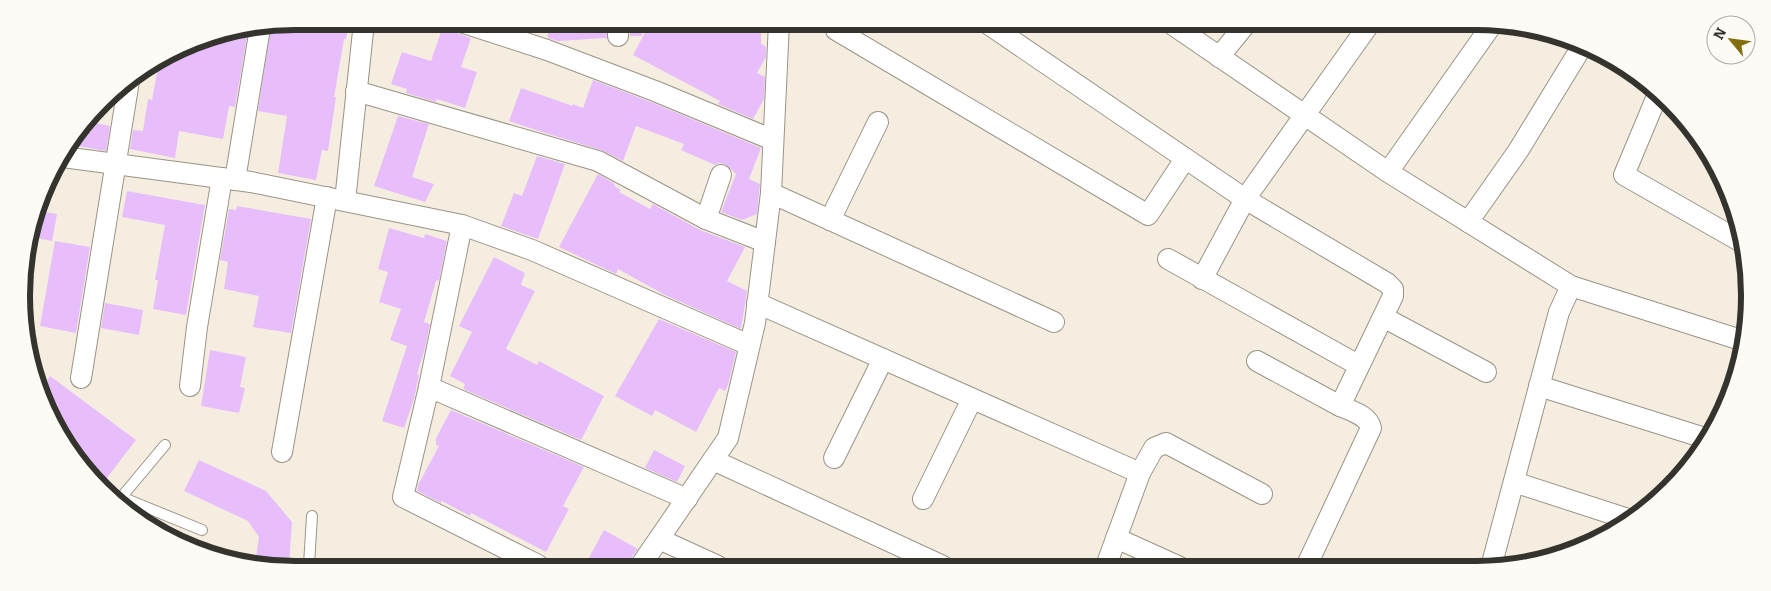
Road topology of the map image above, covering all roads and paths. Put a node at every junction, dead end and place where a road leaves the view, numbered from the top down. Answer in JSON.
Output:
{"nodes":[{"id":1,"x":363,"y":30,"type":"edge"},
{"id":2,"x":486,"y":30,"type":"edge"},
{"id":3,"x":779,"y":30,"type":"edge"},
{"id":4,"x":836,"y":30,"type":"dead end"},
{"id":5,"x":997,"y":30,"type":"edge"},
{"id":6,"x":1180,"y":30,"type":"edge"},
{"id":7,"x":1241,"y":30,"type":"edge"},
{"id":8,"x":1365,"y":30,"type":"edge"},
{"id":9,"x":1488,"y":31,"type":"edge"},
{"id":10,"x":259,"y":32,"type":"edge"},
{"id":11,"x":1579,"y":51,"type":"edge"},
{"id":12,"x":1219,"y":57,"type":"junction"},
{"id":13,"x":127,"y":90,"type":"edge"},
{"id":14,"x":356,"y":91,"type":"junction"},
{"id":15,"x":1655,"y":100,"type":"edge"},
{"id":16,"x":1305,"y":115,"type":"junction"},
{"id":17,"x":878,"y":122,"type":"dead end"},
{"id":18,"x":773,"y":140,"type":"junction"},
{"id":19,"x":69,"y":158,"type":"edge"},
{"id":20,"x":1185,"y":158,"type":"junction"},
{"id":21,"x":116,"y":164,"type":"junction"},
{"id":22,"x":1388,"y":172,"type":"junction"},
{"id":23,"x":721,"y":175,"type":"dead end"},
{"id":24,"x":228,"y":179,"type":"junction"},
{"id":25,"x":771,"y":193,"type":"junction"},
{"id":26,"x":336,"y":199,"type":"junction"},
{"id":27,"x":1245,"y":199,"type":"junction"},
{"id":28,"x":706,"y":219,"type":"junction"},
{"id":29,"x":830,"y":220,"type":"junction"},
{"id":30,"x":1468,"y":222,"type":"junction"},
{"id":31,"x":462,"y":225,"type":"junction"},
{"id":32,"x":1735,"y":239,"type":"edge"},
{"id":33,"x":765,"y":242,"type":"junction"},
{"id":34,"x":1168,"y":259,"type":"dead end"},
{"id":35,"x":1202,"y":279,"type":"junction"},
{"id":36,"x":1571,"y":286,"type":"junction"},
{"id":37,"x":757,"y":303,"type":"junction"},
{"id":38,"x":1382,"y":317,"type":"junction"},
{"id":39,"x":1054,"y":322,"type":"dead end"},
{"id":40,"x":1738,"y":338,"type":"edge"},
{"id":41,"x":749,"y":345,"type":"junction"},
{"id":42,"x":883,"y":359,"type":"junction"},
{"id":43,"x":1256,"y":361,"type":"dead end"},
{"id":44,"x":1358,"y":365,"type":"junction"},
{"id":45,"x":1486,"y":372,"type":"dead end"},
{"id":46,"x":80,"y":378,"type":"dead end"},
{"id":47,"x":190,"y":386,"type":"dead end"},
{"id":48,"x":1539,"y":386,"type":"junction"},
{"id":49,"x":429,"y":387,"type":"junction"},
{"id":50,"x":972,"y":399,"type":"junction"},
{"id":51,"x":1340,"y":406,"type":"junction"},
{"id":52,"x":1700,"y":436,"type":"edge"},
{"id":53,"x":165,"y":445,"type":"dead end"},
{"id":54,"x":282,"y":452,"type":"dead end"},
{"id":55,"x":834,"y":458,"type":"dead end"},
{"id":56,"x":713,"y":460,"type":"junction"},
{"id":57,"x":1140,"y":473,"type":"junction"},
{"id":58,"x":1514,"y":482,"type":"junction"},
{"id":59,"x":1262,"y":494,"type":"dead end"},
{"id":60,"x":122,"y":496,"type":"edge"},
{"id":61,"x":923,"y":499,"type":"dead end"},
{"id":62,"x":687,"y":500,"type":"junction"},
{"id":63,"x":128,"y":501,"type":"edge"},
{"id":64,"x":312,"y":516,"type":"dead end"},
{"id":65,"x":1622,"y":517,"type":"edge"},
{"id":66,"x":202,"y":530,"type":"dead end"},
{"id":67,"x":1116,"y":538,"type":"junction"},
{"id":68,"x":659,"y":539,"type":"junction"},
{"id":69,"x":1493,"y":560,"type":"edge"},
{"id":70,"x":310,"y":561,"type":"edge"},
{"id":71,"x":530,"y":561,"type":"edge"},
{"id":72,"x":644,"y":561,"type":"edge"},
{"id":73,"x":707,"y":561,"type":"edge"},
{"id":74,"x":932,"y":561,"type":"edge"},
{"id":75,"x":1108,"y":561,"type":"edge"},
{"id":76,"x":1167,"y":561,"type":"edge"},
{"id":77,"x":1309,"y":561,"type":"edge"}],
"edges":[{"from":1,"to":14,"type":"street"},
{"from":2,"to":18,"type":"street"},
{"from":3,"to":18,"type":"street"},
{"from":4,"to":20,"type":"street"},
{"from":5,"to":20,"type":"street"},
{"from":6,"to":12,"type":"street"},
{"from":7,"to":12,"type":"street"},
{"from":8,"to":16,"type":"street"},
{"from":9,"to":22,"type":"street"},
{"from":10,"to":24,"type":"street"},
{"from":11,"to":30,"type":"street"},
{"from":12,"to":16,"type":"street"},
{"from":13,"to":21,"type":"street"},
{"from":14,"to":26,"type":"street"},
{"from":14,"to":28,"type":"street"},
{"from":15,"to":32,"type":"street"},
{"from":16,"to":22,"type":"street"},
{"from":16,"to":27,"type":"street"},
{"from":17,"to":29,"type":"street"},
{"from":18,"to":25,"type":"street"},
{"from":19,"to":21,"type":"street"},
{"from":20,"to":27,"type":"street"},
{"from":21,"to":24,"type":"street"},
{"from":21,"to":46,"type":"street"},
{"from":22,"to":30,"type":"street"},
{"from":23,"to":28,"type":"street"},
{"from":24,"to":26,"type":"street"},
{"from":24,"to":47,"type":"street"},
{"from":25,"to":29,"type":"street"},
{"from":25,"to":33,"type":"street"},
{"from":26,"to":31,"type":"street"},
{"from":26,"to":54,"type":"street"},
{"from":27,"to":35,"type":"street"},
{"from":27,"to":38,"type":"street"},
{"from":28,"to":33,"type":"street"},
{"from":29,"to":39,"type":"street"},
{"from":30,"to":36,"type":"street"},
{"from":31,"to":41,"type":"street"},
{"from":31,"to":49,"type":"street"},
{"from":33,"to":37,"type":"street"},
{"from":34,"to":35,"type":"street"},
{"from":35,"to":44,"type":"street"},
{"from":36,"to":40,"type":"street"},
{"from":36,"to":48,"type":"street"},
{"from":37,"to":41,"type":"street"},
{"from":37,"to":42,"type":"street"},
{"from":38,"to":44,"type":"street"},
{"from":38,"to":45,"type":"street"},
{"from":41,"to":56,"type":"street"},
{"from":42,"to":50,"type":"street"},
{"from":42,"to":55,"type":"street"},
{"from":43,"to":51,"type":"street"},
{"from":44,"to":51,"type":"street"},
{"from":48,"to":52,"type":"street"},
{"from":48,"to":58,"type":"street"},
{"from":49,"to":62,"type":"street"},
{"from":49,"to":71,"type":"street"},
{"from":50,"to":57,"type":"street"},
{"from":50,"to":61,"type":"street"},
{"from":51,"to":77,"type":"street"},
{"from":53,"to":60,"type":"lane"},
{"from":56,"to":62,"type":"street"},
{"from":56,"to":74,"type":"street"},
{"from":57,"to":59,"type":"street"},
{"from":57,"to":67,"type":"street"},
{"from":58,"to":65,"type":"street"},
{"from":58,"to":69,"type":"street"},
{"from":62,"to":68,"type":"street"},
{"from":63,"to":66,"type":"lane"},
{"from":64,"to":70,"type":"lane"},
{"from":67,"to":75,"type":"street"},
{"from":67,"to":76,"type":"street"},
{"from":68,"to":72,"type":"street"},
{"from":68,"to":73,"type":"street"}]}
